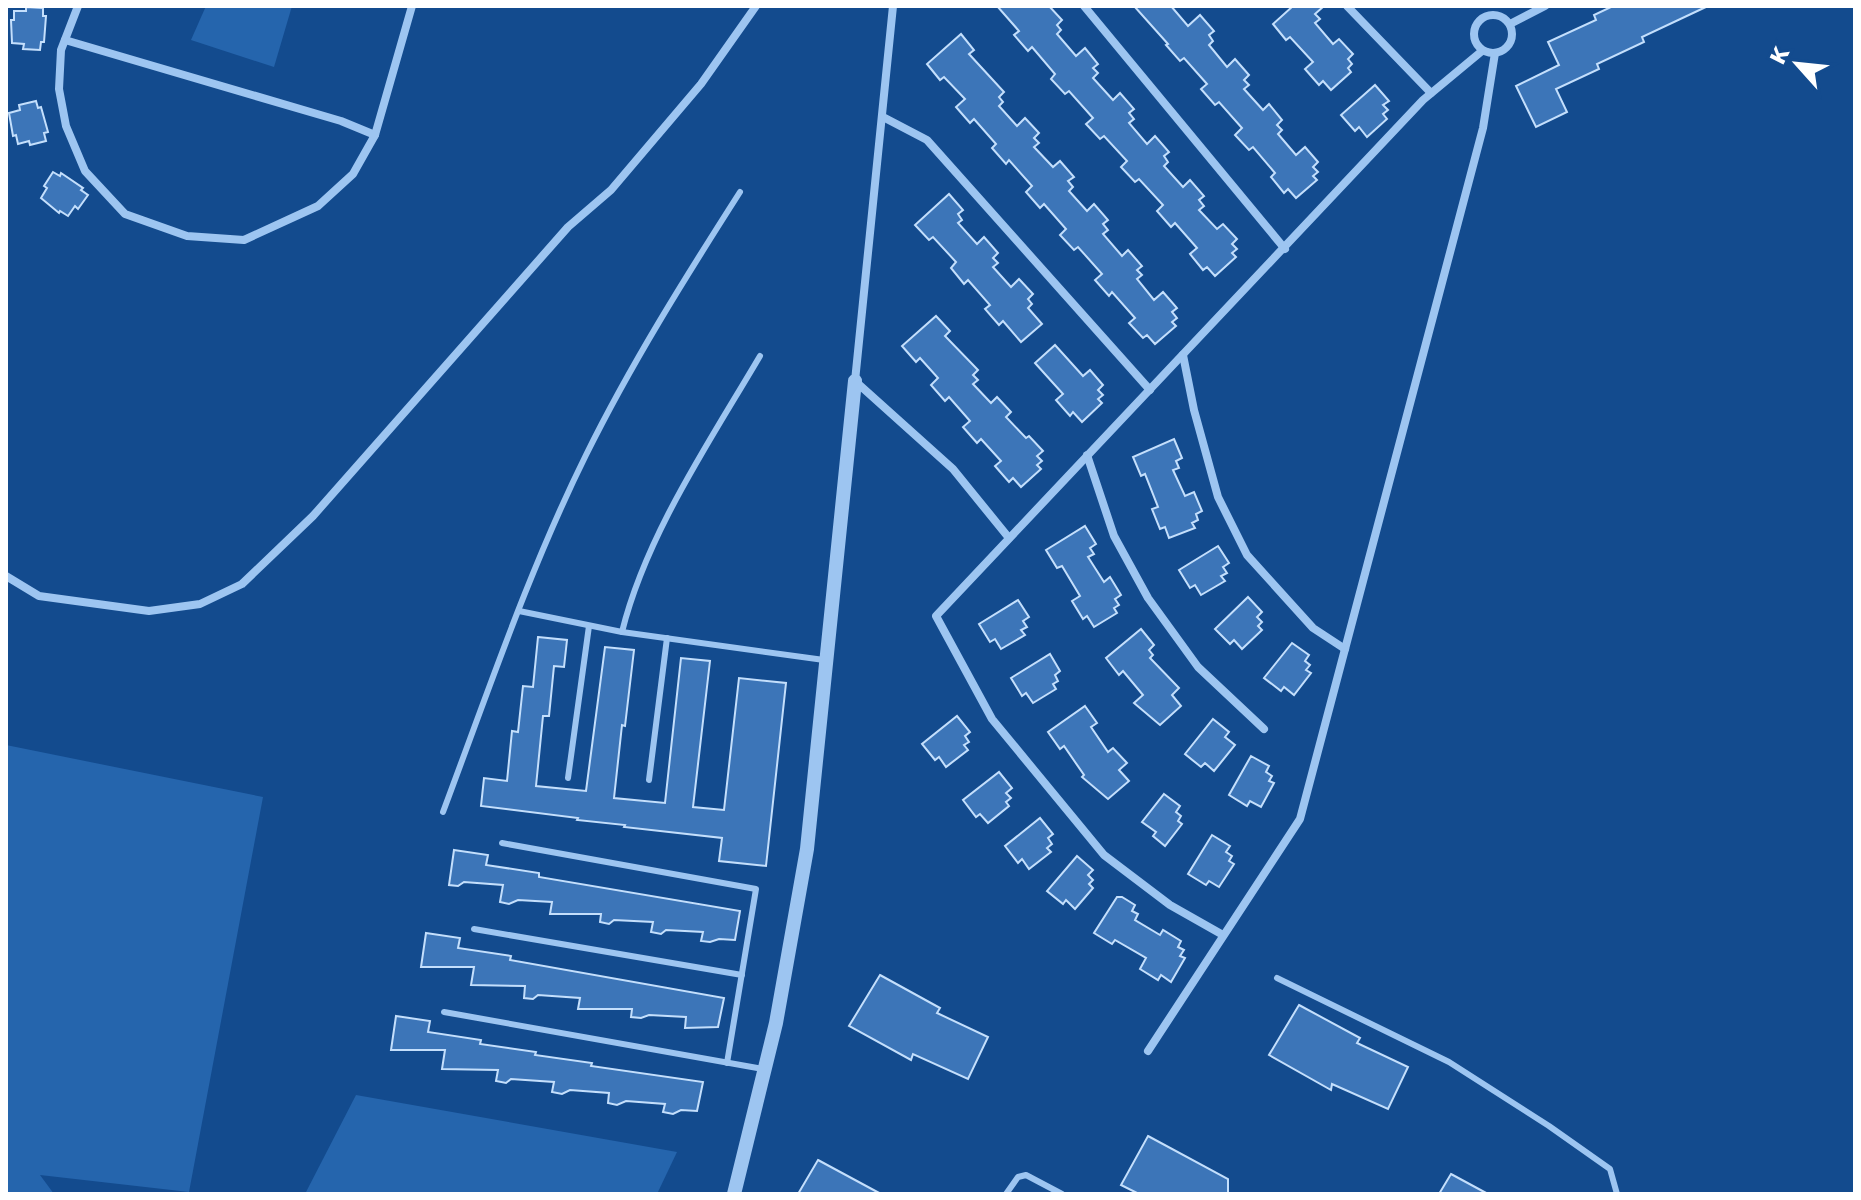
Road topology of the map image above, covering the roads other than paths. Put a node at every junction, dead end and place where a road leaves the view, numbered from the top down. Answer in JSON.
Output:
{"nodes":[{"id":1,"x":78,"y":6,"type":"edge"},
{"id":2,"x":412,"y":6,"type":"edge"},
{"id":3,"x":756,"y":6,"type":"edge"},
{"id":4,"x":893,"y":6,"type":"edge"},
{"id":5,"x":1084,"y":6,"type":"edge"},
{"id":6,"x":1347,"y":6,"type":"edge"},
{"id":7,"x":1545,"y":6,"type":"edge"},
{"id":8,"x":1490,"y":10,"type":"edge"},
{"id":9,"x":1510,"y":24,"type":"junction"},
{"id":10,"x":65,"y":40,"type":"junction"},
{"id":11,"x":1482,"y":51,"type":"junction"},
{"id":12,"x":1495,"y":53,"type":"junction"},
{"id":13,"x":1431,"y":93,"type":"junction"},
{"id":14,"x":883,"y":117,"type":"junction"},
{"id":15,"x":375,"y":135,"type":"junction"},
{"id":16,"x":740,"y":192,"type":"dead end"},
{"id":17,"x":1285,"y":249,"type":"junction"},
{"id":18,"x":1183,"y":355,"type":"junction"},
{"id":19,"x":760,"y":356,"type":"dead end"},
{"id":20,"x":855,"y":381,"type":"junction"},
{"id":21,"x":1150,"y":390,"type":"junction"},
{"id":22,"x":1087,"y":455,"type":"junction"},
{"id":23,"x":1009,"y":538,"type":"junction"},
{"id":24,"x":6,"y":576,"type":"edge"},
{"id":25,"x":519,"y":611,"type":"junction"},
{"id":26,"x":589,"y":626,"type":"junction"},
{"id":27,"x":622,"y":632,"type":"junction"},
{"id":28,"x":667,"y":638,"type":"junction"},
{"id":29,"x":1345,"y":649,"type":"junction"},
{"id":30,"x":827,"y":660,"type":"junction"},
{"id":31,"x":1264,"y":729,"type":"dead end"},
{"id":32,"x":568,"y":778,"type":"dead end"},
{"id":33,"x":649,"y":780,"type":"dead end"},
{"id":34,"x":443,"y":812,"type":"dead end"},
{"id":35,"x":502,"y":843,"type":"dead end"},
{"id":36,"x":474,"y":929,"type":"dead end"},
{"id":37,"x":1223,"y":935,"type":"junction"},
{"id":38,"x":742,"y":975,"type":"junction"},
{"id":39,"x":1277,"y":978,"type":"dead end"},
{"id":40,"x":444,"y":1012,"type":"dead end"},
{"id":41,"x":1148,"y":1051,"type":"dead end"},
{"id":42,"x":727,"y":1063,"type":"junction"},
{"id":43,"x":765,"y":1070,"type":"junction"},
{"id":44,"x":734,"y":1194,"type":"edge"},
{"id":45,"x":1006,"y":1194,"type":"edge"},
{"id":46,"x":1062,"y":1194,"type":"edge"},
{"id":47,"x":1617,"y":1194,"type":"edge"}],
"edges":[{"from":1,"to":10,"type":"street"},
{"from":2,"to":15,"type":"street"},
{"from":3,"to":24,"type":"street"},
{"from":4,"to":14,"type":"street"},
{"from":5,"to":17,"type":"street"},
{"from":6,"to":13,"type":"street"},
{"from":7,"to":9,"type":"street"},
{"from":8,"to":9,"type":"street"},
{"from":8,"to":11,"type":"street"},
{"from":9,"to":12,"type":"street"},
{"from":10,"to":15,"type":"street"},
{"from":10,"to":15,"type":"street"},
{"from":11,"to":12,"type":"street"},
{"from":11,"to":13,"type":"street"},
{"from":12,"to":29,"type":"street"},
{"from":13,"to":17,"type":"street"},
{"from":14,"to":20,"type":"street"},
{"from":14,"to":21,"type":"street"},
{"from":16,"to":25,"type":"lane"},
{"from":17,"to":18,"type":"street"},
{"from":18,"to":21,"type":"street"},
{"from":18,"to":29,"type":"street"},
{"from":19,"to":27,"type":"lane"},
{"from":20,"to":23,"type":"street"},
{"from":20,"to":30,"type":"street"},
{"from":21,"to":22,"type":"street"},
{"from":22,"to":23,"type":"street"},
{"from":22,"to":31,"type":"street"},
{"from":23,"to":37,"type":"street"},
{"from":25,"to":26,"type":"lane"},
{"from":25,"to":34,"type":"lane"},
{"from":26,"to":27,"type":"lane"},
{"from":26,"to":32,"type":"lane"},
{"from":27,"to":28,"type":"lane"},
{"from":28,"to":30,"type":"lane"},
{"from":28,"to":33,"type":"lane"},
{"from":29,"to":37,"type":"street"},
{"from":30,"to":43,"type":"street"},
{"from":35,"to":38,"type":"lane"},
{"from":36,"to":38,"type":"lane"},
{"from":37,"to":41,"type":"street"},
{"from":38,"to":42,"type":"lane"},
{"from":39,"to":47,"type":"lane"},
{"from":40,"to":42,"type":"lane"},
{"from":42,"to":43,"type":"lane"},
{"from":43,"to":44,"type":"street"},
{"from":45,"to":46,"type":"lane"}]}
